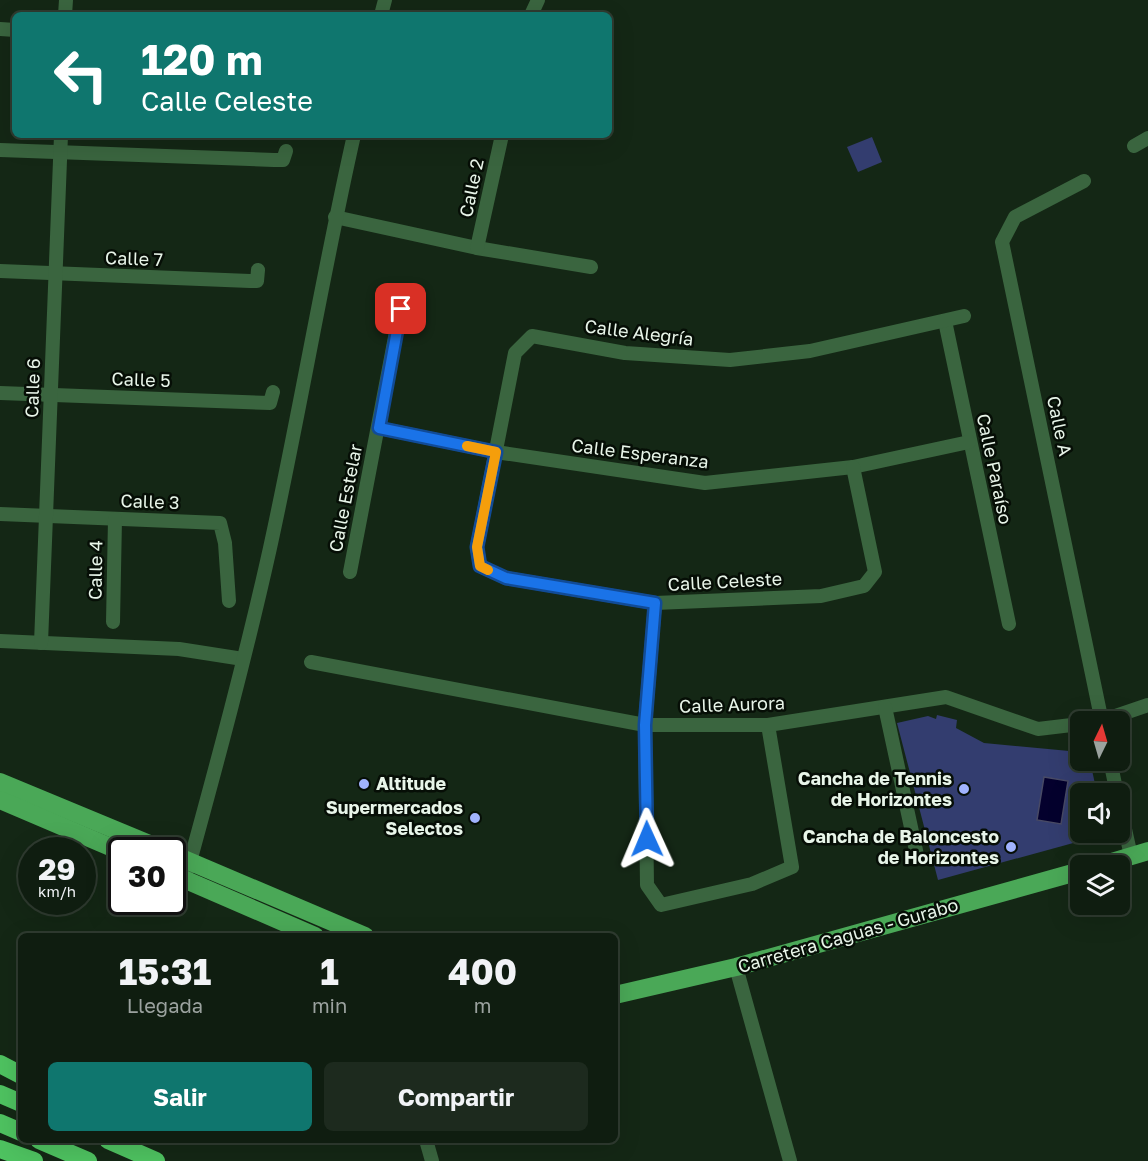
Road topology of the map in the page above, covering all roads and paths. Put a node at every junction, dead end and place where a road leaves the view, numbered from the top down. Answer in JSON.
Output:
{"nodes":[{"id":1,"x":61,"y":138,"type":"edge"},
{"id":2,"x":353,"y":138,"type":"edge"},
{"id":3,"x":501,"y":138,"type":"edge"},
{"id":4,"x":1148,"y":138,"type":"edge"},
{"id":5,"x":1134,"y":146,"type":"dead end"},
{"id":6,"x":0,"y":150,"type":"edge"},
{"id":7,"x":286,"y":151,"type":"dead end"},
{"id":8,"x":60,"y":152,"type":"junction"},
{"id":9,"x":1084,"y":181,"type":"dead end"},
{"id":10,"x":336,"y":217,"type":"junction"},
{"id":11,"x":477,"y":248,"type":"junction"},
{"id":12,"x":591,"y":267,"type":"dead end"},
{"id":13,"x":258,"y":270,"type":"dead end"},
{"id":14,"x":0,"y":271,"type":"edge"},
{"id":15,"x":55,"y":274,"type":"junction"},
{"id":16,"x":404,"y":290,"type":"dead end"},
{"id":17,"x":964,"y":316,"type":"dead end"},
{"id":18,"x":945,"y":321,"type":"junction"},
{"id":19,"x":273,"y":392,"type":"dead end"},
{"id":20,"x":0,"y":393,"type":"edge"},
{"id":21,"x":51,"y":395,"type":"junction"},
{"id":22,"x":379,"y":428,"type":"junction"},
{"id":23,"x":969,"y":442,"type":"junction"},
{"id":24,"x":496,"y":452,"type":"junction"},
{"id":25,"x":853,"y":466,"type":"junction"},
{"id":26,"x":0,"y":514,"type":"edge"},
{"id":27,"x":46,"y":515,"type":"junction"},
{"id":28,"x":116,"y":519,"type":"junction"},
{"id":29,"x":478,"y":551,"type":"joint"},
{"id":30,"x":350,"y":572,"type":"dead end"},
{"id":31,"x":229,"y":601,"type":"dead end"},
{"id":32,"x":655,"y":603,"type":"junction"},
{"id":33,"x":113,"y":622,"type":"dead end"},
{"id":34,"x":1009,"y":624,"type":"dead end"},
{"id":35,"x":0,"y":641,"type":"edge"},
{"id":36,"x":41,"y":643,"type":"junction"},
{"id":37,"x":243,"y":659,"type":"junction"},
{"id":38,"x":311,"y":662,"type":"dead end"},
{"id":39,"x":1148,"y":705,"type":"edge"},
{"id":40,"x":885,"y":707,"type":"junction"},
{"id":41,"x":1098,"y":711,"type":"edge"},
{"id":42,"x":1130,"y":711,"type":"edge"},
{"id":43,"x":645,"y":725,"type":"junction"},
{"id":44,"x":768,"y":725,"type":"junction"},
{"id":45,"x":1070,"y":725,"type":"edge"},
{"id":46,"x":0,"y":782,"type":"edge"},
{"id":47,"x":0,"y":800,"type":"edge"},
{"id":48,"x":1130,"y":831,"type":"edge"},
{"id":49,"x":133,"y":837,"type":"edge"},
{"id":50,"x":108,"y":846,"type":"edge"},
{"id":51,"x":1139,"y":854,"type":"edge"},
{"id":52,"x":917,"y":855,"type":"dead end"},
{"id":53,"x":186,"y":860,"type":"edge"},
{"id":54,"x":190,"y":862,"type":"junction"},
{"id":55,"x":186,"y":867,"type":"edge"},
{"id":56,"x":1070,"y":874,"type":"edge"},
{"id":57,"x":186,"y":880,"type":"edge"},
{"id":58,"x":308,"y":933,"type":"edge"},
{"id":59,"x":358,"y":933,"type":"edge"},
{"id":60,"x":736,"y":967,"type":"junction"},
{"id":61,"x":618,"y":994,"type":"edge"},
{"id":62,"x":0,"y":1064,"type":"edge"},
{"id":63,"x":18,"y":1073,"type":"edge"},
{"id":64,"x":0,"y":1094,"type":"edge"},
{"id":65,"x":18,"y":1102,"type":"edge"},
{"id":66,"x":0,"y":1123,"type":"edge"},
{"id":67,"x":18,"y":1131,"type":"edge"},
{"id":68,"x":46,"y":1143,"type":"edge"},
{"id":69,"x":115,"y":1143,"type":"edge"},
{"id":70,"x":141,"y":1143,"type":"edge"},
{"id":71,"x":427,"y":1143,"type":"edge"},
{"id":72,"x":0,"y":1149,"type":"edge"},
{"id":73,"x":34,"y":1161,"type":"edge"},
{"id":74,"x":88,"y":1161,"type":"edge"},
{"id":75,"x":156,"y":1161,"type":"edge"},
{"id":76,"x":161,"y":1161,"type":"edge"},
{"id":77,"x":432,"y":1161,"type":"edge"},
{"id":78,"x":790,"y":1161,"type":"edge"}],
"edges":[{"from":1,"to":8,"type":"street","name":"Calle 6"},
{"from":2,"to":10,"type":"street"},
{"from":3,"to":11,"type":"street","name":"Calle 2"},
{"from":4,"to":5,"type":"street"},
{"from":6,"to":8,"type":"street"},
{"from":7,"to":8,"type":"street"},
{"from":8,"to":15,"type":"street","name":"Calle 6"},
{"from":9,"to":41,"type":"street","name":"Calle A"},
{"from":10,"to":11,"type":"street"},
{"from":10,"to":37,"type":"street"},
{"from":11,"to":12,"type":"street"},
{"from":13,"to":15,"type":"street","name":"Calle 7"},
{"from":14,"to":15,"type":"street","name":"Calle 7"},
{"from":15,"to":21,"type":"street","name":"Calle 6"},
{"from":16,"to":22,"type":"street","name":"Calle Estelar"},
{"from":17,"to":18,"type":"street","name":"Calle Alegría"},
{"from":18,"to":23,"type":"street","name":"Calle Paraíso"},
{"from":18,"to":24,"type":"street","name":"Calle Alegría"},
{"from":19,"to":21,"type":"street","name":"Calle 5"},
{"from":20,"to":21,"type":"street","name":"Calle 5"},
{"from":21,"to":27,"type":"street","name":"Calle 6"},
{"from":22,"to":24,"type":"street","name":"Calle Esperanza"},
{"from":22,"to":30,"type":"street","name":"Calle Estelar"},
{"from":23,"to":25,"type":"street","name":"Calle Esperanza"},
{"from":23,"to":34,"type":"street","name":"Calle Paraíso"},
{"from":24,"to":25,"type":"street","name":"Calle Esperanza"},
{"from":24,"to":29,"type":"street","name":"Calle Alegría"},
{"from":25,"to":32,"type":"street","name":"Calle Celeste"},
{"from":26,"to":27,"type":"street","name":"Calle 3"},
{"from":27,"to":28,"type":"street","name":"Calle 3"},
{"from":27,"to":36,"type":"street","name":"Calle 6"},
{"from":28,"to":31,"type":"street","name":"Calle 3"},
{"from":28,"to":33,"type":"street","name":"Calle 4"},
{"from":29,"to":32,"type":"street","name":"Calle Celeste"},
{"from":32,"to":43,"type":"street"},
{"from":35,"to":36,"type":"street"},
{"from":36,"to":37,"type":"street"},
{"from":37,"to":54,"type":"street"},
{"from":38,"to":43,"type":"street","name":"Calle Aurora"},
{"from":39,"to":42,"type":"street"},
{"from":40,"to":44,"type":"street","name":"Calle Aurora"},
{"from":40,"to":45,"type":"street","name":"Calle Aurora"},
{"from":40,"to":52,"type":"street"},
{"from":43,"to":44,"type":"street","name":"Calle Aurora"},
{"from":43,"to":44,"type":"street"},
{"from":46,"to":49,"type":"main road"},
{"from":47,"to":50,"type":"main road"},
{"from":48,"to":51,"type":"street"},
{"from":53,"to":54,"type":"main road"},
{"from":54,"to":55,"type":"street"},
{"from":54,"to":59,"type":"main road"},
{"from":56,"to":60,"type":"main road","name":"Carretera Caguas - Gurabo"},
{"from":57,"to":58,"type":"main road"},
{"from":60,"to":61,"type":"main road","name":"Carretera Caguas - Gurabo"},
{"from":60,"to":78,"type":"street"},
{"from":62,"to":63,"type":"highway"},
{"from":64,"to":65,"type":"highway"},
{"from":66,"to":67,"type":"highway"},
{"from":68,"to":74,"type":"highway"},
{"from":69,"to":75,"type":"highway"},
{"from":70,"to":76,"type":"highway"},
{"from":71,"to":77,"type":"street"},
{"from":72,"to":73,"type":"highway"}]}
